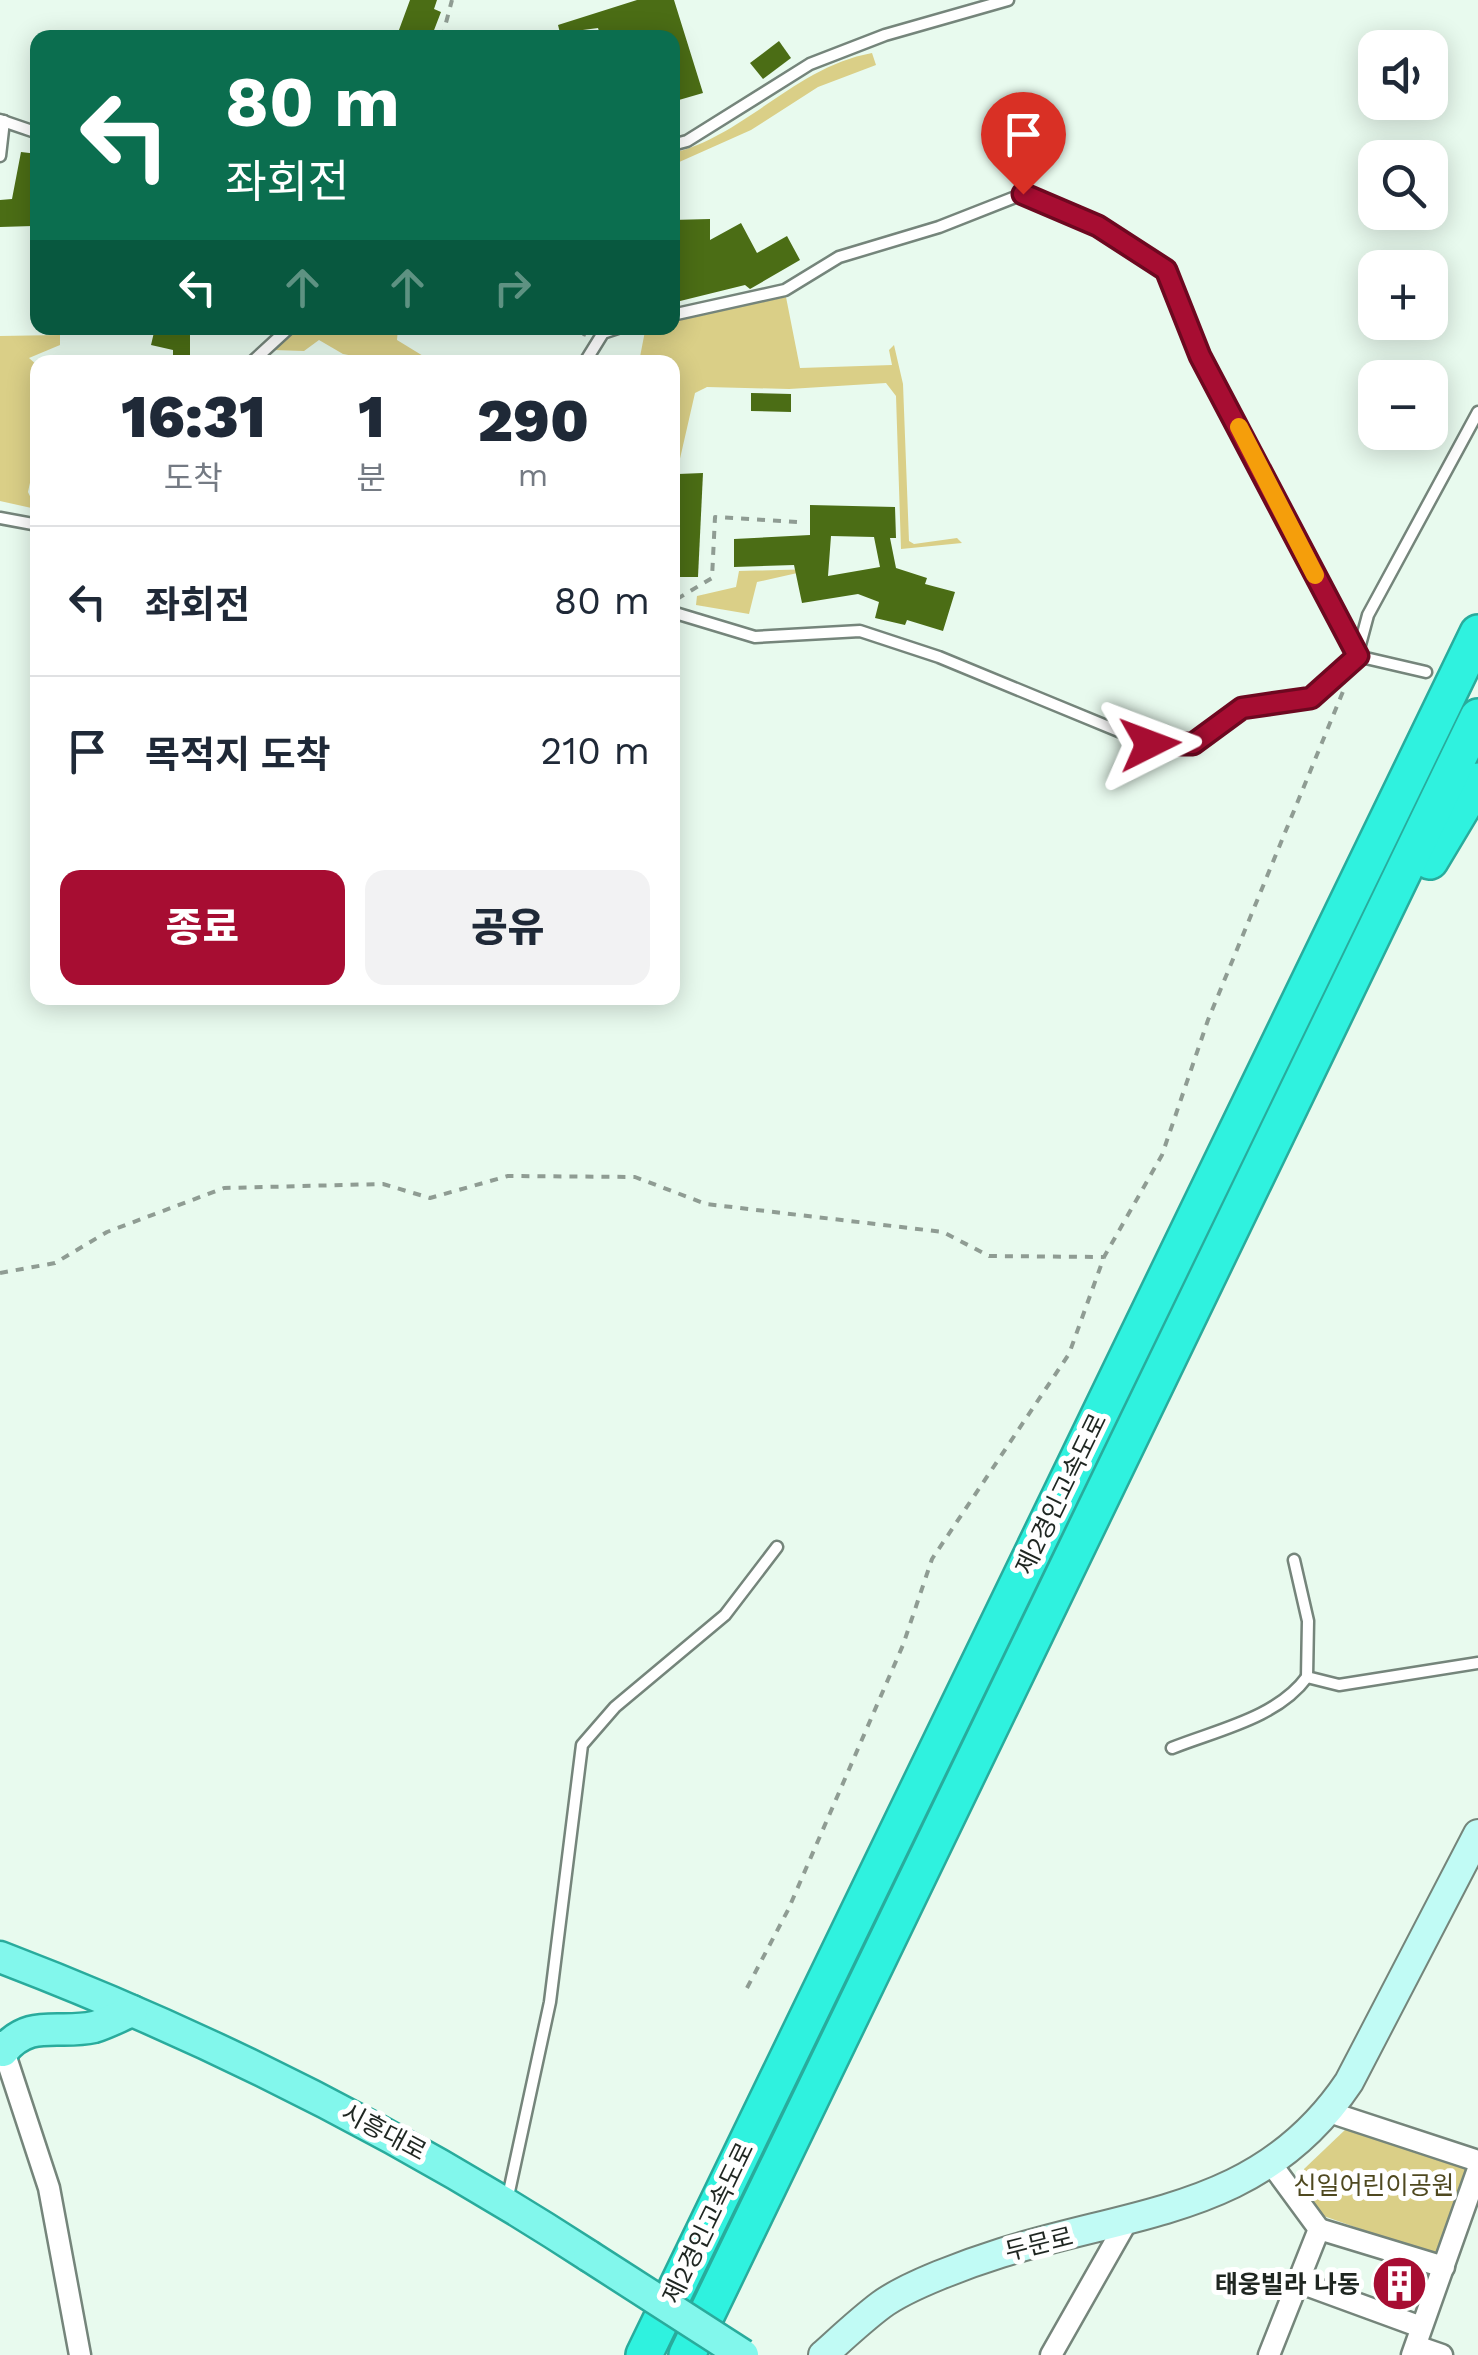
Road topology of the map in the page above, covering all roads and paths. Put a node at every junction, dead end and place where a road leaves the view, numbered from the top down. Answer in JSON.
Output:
{"nodes":[{"id":1,"x":452,"y":0,"type":"edge"},
{"id":2,"x":1008,"y":0,"type":"edge"},
{"id":3,"x":444,"y":30,"type":"edge"},
{"id":4,"x":2,"y":120,"type":"edge"},
{"id":5,"x":30,"y":131,"type":"edge"},
{"id":6,"x":680,"y":144,"type":"edge"},
{"id":7,"x":0,"y":156,"type":"edge"},
{"id":8,"x":680,"y":313,"type":"edge"},
{"id":9,"x":281,"y":335,"type":"edge"},
{"id":10,"x":586,"y":335,"type":"edge"},
{"id":11,"x":606,"y":335,"type":"edge"},
{"id":12,"x":598,"y":340,"type":"junction"},
{"id":13,"x":260,"y":355,"type":"edge"},
{"id":14,"x":590,"y":355,"type":"edge"},
{"id":15,"x":1478,"y":412,"type":"edge"},
{"id":16,"x":0,"y":518,"type":"edge"},
{"id":17,"x":798,"y":522,"type":"dead end"},
{"id":18,"x":30,"y":524,"type":"edge"},
{"id":19,"x":680,"y":597,"type":"edge"},
{"id":20,"x":680,"y":614,"type":"edge"},
{"id":21,"x":1478,"y":633,"type":"edge"},
{"id":22,"x":1358,"y":656,"type":"junction"},
{"id":23,"x":1426,"y":672,"type":"dead end"},
{"id":24,"x":1478,"y":717,"type":"edge"},
{"id":25,"x":1478,"y":781,"type":"edge"},
{"id":26,"x":1299,"y":1081,"type":"junction"},
{"id":27,"x":1104,"y":1257,"type":"junction"},
{"id":28,"x":0,"y":1273,"type":"edge"},
{"id":29,"x":777,"y":1547,"type":"dead end"},
{"id":30,"x":1294,"y":1560,"type":"dead end"},
{"id":31,"x":1478,"y":1663,"type":"edge"},
{"id":32,"x":1307,"y":1677,"type":"junction"},
{"id":33,"x":1172,"y":1748,"type":"dead end"},
{"id":34,"x":1478,"y":1834,"type":"edge"},
{"id":35,"x":0,"y":1957,"type":"edge"},
{"id":36,"x":747,"y":1988,"type":"dead end"},
{"id":37,"x":132,"y":2011,"type":"junction"},
{"id":38,"x":2,"y":2046,"type":"edge"},
{"id":39,"x":1329,"y":2112,"type":"junction"},
{"id":40,"x":1478,"y":2161,"type":"edge"},
{"id":41,"x":1272,"y":2164,"type":"junction"},
{"id":42,"x":1478,"y":2169,"type":"edge"},
{"id":43,"x":506,"y":2202,"type":"junction"},
{"id":44,"x":1126,"y":2222,"type":"junction"},
{"id":45,"x":1319,"y":2228,"type":"junction"},
{"id":46,"x":1444,"y":2267,"type":"junction"},
{"id":47,"x":1298,"y":2282,"type":"junction"},
{"id":48,"x":1416,"y":2343,"type":"edge"},
{"id":49,"x":80,"y":2355,"type":"edge"},
{"id":50,"x":644,"y":2355,"type":"edge"},
{"id":51,"x":687,"y":2355,"type":"edge"},
{"id":52,"x":743,"y":2355,"type":"edge"},
{"id":53,"x":823,"y":2355,"type":"edge"},
{"id":54,"x":1053,"y":2355,"type":"edge"},
{"id":55,"x":1269,"y":2355,"type":"edge"},
{"id":56,"x":1442,"y":2355,"type":"edge"}],
"edges":[{"from":1,"to":3,"type":"path"},
{"from":2,"to":6,"type":"lane"},
{"from":4,"to":5,"type":"lane"},
{"from":4,"to":7,"type":"lane"},
{"from":8,"to":22,"type":"lane"},
{"from":9,"to":13,"type":"lane"},
{"from":10,"to":12,"type":"path"},
{"from":11,"to":12,"type":"lane"},
{"from":12,"to":14,"type":"lane"},
{"from":15,"to":22,"type":"lane"},
{"from":16,"to":18,"type":"lane"},
{"from":17,"to":19,"type":"path"},
{"from":20,"to":22,"type":"lane"},
{"from":21,"to":50,"type":"highway","name":"제2경인고속도로"},
{"from":22,"to":23,"type":"lane"},
{"from":22,"to":27,"type":"path"},
{"from":24,"to":26,"type":"highway","name":"제2경인고속도로"},
{"from":25,"to":26,"type":"highway"},
{"from":26,"to":51,"type":"highway","name":"제2경인고속도로"},
{"from":27,"to":28,"type":"path"},
{"from":27,"to":36,"type":"path"},
{"from":29,"to":43,"type":"lane"},
{"from":30,"to":32,"type":"lane"},
{"from":31,"to":32,"type":"lane"},
{"from":32,"to":33,"type":"lane"},
{"from":34,"to":39,"type":"street","name":"두문로"},
{"from":35,"to":37,"type":"main road","name":"시흥대로"},
{"from":37,"to":38,"type":"main road"},
{"from":37,"to":43,"type":"main road","name":"시흥대로"},
{"from":38,"to":49,"type":"street"},
{"from":39,"to":40,"type":"street"},
{"from":39,"to":41,"type":"street","name":"두문로"},
{"from":41,"to":44,"type":"street","name":"두문로"},
{"from":41,"to":45,"type":"street"},
{"from":42,"to":46,"type":"street"},
{"from":43,"to":52,"type":"main road","name":"시흥대로","bridge":true},
{"from":44,"to":53,"type":"street","name":"두문로"},
{"from":44,"to":54,"type":"street"},
{"from":45,"to":46,"type":"street"},
{"from":45,"to":47,"type":"street"},
{"from":46,"to":48,"type":"street"},
{"from":47,"to":48,"type":"street"},
{"from":47,"to":55,"type":"street"},
{"from":48,"to":56,"type":"street"}]}
